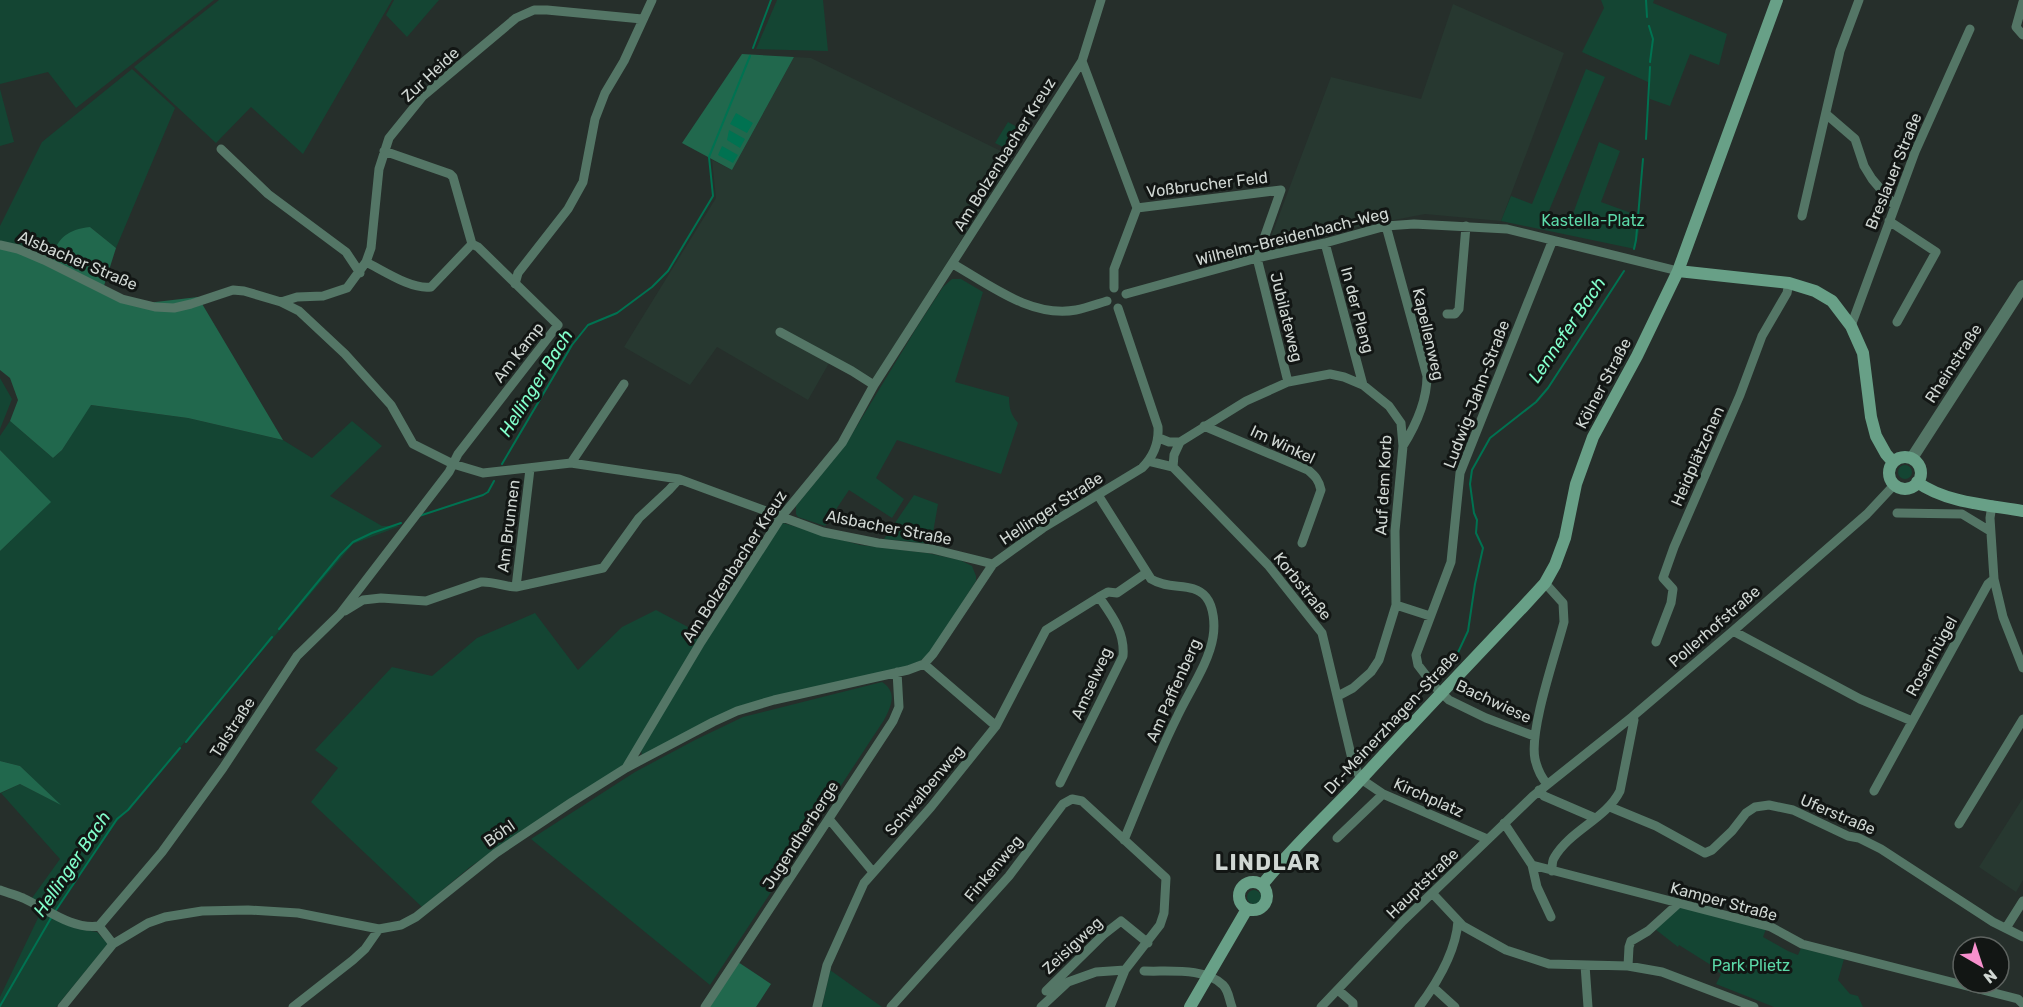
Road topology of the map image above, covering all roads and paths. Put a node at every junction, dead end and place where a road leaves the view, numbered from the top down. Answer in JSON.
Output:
{"nodes":[{"id":1,"x":652,"y":0,"type":"edge"},
{"id":2,"x":1101,"y":0,"type":"edge"},
{"id":3,"x":1777,"y":0,"type":"edge"},
{"id":4,"x":1859,"y":0,"type":"edge"},
{"id":5,"x":2023,"y":2,"type":"edge"},
{"id":6,"x":642,"y":19,"type":"junction"},
{"id":7,"x":1970,"y":29,"type":"dead end"},
{"id":8,"x":2023,"y":35,"type":"edge"},
{"id":9,"x":1082,"y":60,"type":"junction"},
{"id":10,"x":1826,"y":114,"type":"junction"},
{"id":11,"x":220,"y":149,"type":"dead end"},
{"id":12,"x":384,"y":151,"type":"junction"},
{"id":13,"x":1895,"y":206,"type":"junction"},
{"id":14,"x":1137,"y":208,"type":"junction"},
{"id":15,"x":1802,"y":216,"type":"dead end"},
{"id":16,"x":1889,"y":221,"type":"junction"},
{"id":17,"x":1386,"y":226,"type":"junction"},
{"id":18,"x":1466,"y":226,"type":"junction"},
{"id":19,"x":1552,"y":242,"type":"junction"},
{"id":20,"x":1325,"y":243,"type":"junction"},
{"id":21,"x":0,"y":244,"type":"edge"},
{"id":22,"x":472,"y":244,"type":"junction"},
{"id":23,"x":1257,"y":258,"type":"junction"},
{"id":24,"x":366,"y":262,"type":"junction"},
{"id":25,"x":953,"y":264,"type":"junction"},
{"id":26,"x":1678,"y":271,"type":"junction"},
{"id":27,"x":360,"y":273,"type":"junction"},
{"id":28,"x":1790,"y":283,"type":"junction"},
{"id":29,"x":515,"y":284,"type":"junction"},
{"id":30,"x":2023,"y":286,"type":"edge"},
{"id":31,"x":1114,"y":288,"type":"junction"},
{"id":32,"x":1126,"y":294,"type":"junction"},
{"id":33,"x":1107,"y":301,"type":"junction"},
{"id":34,"x":281,"y":302,"type":"junction"},
{"id":35,"x":1118,"y":308,"type":"junction"},
{"id":36,"x":1447,"y":314,"type":"dead end"},
{"id":37,"x":1897,"y":322,"type":"dead end"},
{"id":38,"x":1851,"y":326,"type":"junction"},
{"id":39,"x":780,"y":332,"type":"dead end"},
{"id":40,"x":1288,"y":382,"type":"junction"},
{"id":41,"x":624,"y":384,"type":"dead end"},
{"id":42,"x":1363,"y":385,"type":"junction"},
{"id":43,"x":874,"y":386,"type":"junction"},
{"id":44,"x":1204,"y":426,"type":"junction"},
{"id":45,"x":1159,"y":438,"type":"junction"},
{"id":46,"x":1180,"y":442,"type":"junction"},
{"id":47,"x":1403,"y":446,"type":"junction"},
{"id":48,"x":1912,"y":459,"type":"junction"},
{"id":49,"x":1148,"y":461,"type":"junction"},
{"id":50,"x":1893,"y":462,"type":"junction"},
{"id":51,"x":571,"y":463,"type":"junction"},
{"id":52,"x":453,"y":464,"type":"junction"},
{"id":53,"x":1173,"y":467,"type":"junction"},
{"id":54,"x":530,"y":469,"type":"junction"},
{"id":55,"x":679,"y":479,"type":"junction"},
{"id":56,"x":1917,"y":482,"type":"junction"},
{"id":57,"x":1895,"y":484,"type":"junction"},
{"id":58,"x":1098,"y":495,"type":"junction"},
{"id":59,"x":1992,"y":505,"type":"junction"},
{"id":60,"x":2023,"y":510,"type":"edge"},
{"id":61,"x":1897,"y":513,"type":"dead end"},
{"id":62,"x":782,"y":516,"type":"junction"},
{"id":63,"x":1990,"y":531,"type":"junction"},
{"id":64,"x":1302,"y":543,"type":"dead end"},
{"id":65,"x":993,"y":564,"type":"junction"},
{"id":66,"x":1146,"y":573,"type":"junction"},
{"id":67,"x":1994,"y":579,"type":"junction"},
{"id":68,"x":1545,"y":583,"type":"junction"},
{"id":69,"x":516,"y":586,"type":"junction"},
{"id":70,"x":1099,"y":597,"type":"junction"},
{"id":71,"x":1396,"y":605,"type":"junction"},
{"id":72,"x":340,"y":614,"type":"junction"},
{"id":73,"x":1430,"y":616,"type":"junction"},
{"id":74,"x":1733,"y":631,"type":"junction"},
{"id":75,"x":1656,"y":642,"type":"dead end"},
{"id":76,"x":924,"y":664,"type":"junction"},
{"id":77,"x":2023,"y":668,"type":"edge"},
{"id":78,"x":897,"y":672,"type":"junction"},
{"id":79,"x":1441,"y":693,"type":"junction"},
{"id":80,"x":1338,"y":696,"type":"junction"},
{"id":81,"x":1632,"y":717,"type":"junction"},
{"id":82,"x":2023,"y":719,"type":"edge"},
{"id":83,"x":1912,"y":721,"type":"junction"},
{"id":84,"x":996,"y":726,"type":"junction"},
{"id":85,"x":1534,"y":736,"type":"junction"},
{"id":86,"x":626,"y":768,"type":"junction"},
{"id":87,"x":1361,"y":778,"type":"junction"},
{"id":88,"x":1060,"y":783,"type":"dead end"},
{"id":89,"x":1547,"y":784,"type":"junction"},
{"id":90,"x":1539,"y":790,"type":"junction"},
{"id":91,"x":1874,"y":791,"type":"dead end"},
{"id":92,"x":1383,"y":794,"type":"junction"},
{"id":93,"x":1610,"y":807,"type":"junction"},
{"id":94,"x":1595,"y":818,"type":"junction"},
{"id":95,"x":830,"y":819,"type":"junction"},
{"id":96,"x":1504,"y":823,"type":"junction"},
{"id":97,"x":1959,"y":824,"type":"dead end"},
{"id":98,"x":1337,"y":838,"type":"dead end"},
{"id":99,"x":1487,"y":839,"type":"junction"},
{"id":100,"x":1124,"y":840,"type":"junction"},
{"id":101,"x":1532,"y":865,"type":"junction"},
{"id":102,"x":1551,"y":871,"type":"junction"},
{"id":103,"x":873,"y":872,"type":"junction"},
{"id":104,"x":1262,"y":885,"type":"junction"},
{"id":105,"x":0,"y":890,"type":"edge"},
{"id":106,"x":1433,"y":894,"type":"junction"},
{"id":107,"x":2023,"y":901,"type":"edge"},
{"id":108,"x":1679,"y":903,"type":"junction"},
{"id":109,"x":1247,"y":909,"type":"junction"},
{"id":110,"x":1551,"y":917,"type":"dead end"},
{"id":111,"x":1458,"y":921,"type":"junction"},
{"id":112,"x":99,"y":926,"type":"junction"},
{"id":113,"x":2006,"y":928,"type":"junction"},
{"id":114,"x":379,"y":929,"type":"junction"},
{"id":115,"x":1469,"y":930,"type":"junction"},
{"id":116,"x":2023,"y":937,"type":"edge"},
{"id":117,"x":1456,"y":938,"type":"junction"},
{"id":118,"x":1148,"y":943,"type":"junction"},
{"id":119,"x":113,"y":944,"type":"junction"},
{"id":120,"x":1585,"y":965,"type":"junction"},
{"id":121,"x":1628,"y":966,"type":"junction"},
{"id":122,"x":1125,"y":970,"type":"junction"},
{"id":123,"x":1144,"y":970,"type":"dead end"},
{"id":124,"x":1208,"y":976,"type":"junction"},
{"id":125,"x":1434,"y":988,"type":"junction"},
{"id":126,"x":1338,"y":990,"type":"junction"},
{"id":127,"x":1046,"y":991,"type":"dead end"},
{"id":128,"x":2023,"y":1004,"type":"edge"},
{"id":129,"x":67,"y":1005,"type":"edge"},
{"id":130,"x":293,"y":1007,"type":"edge"},
{"id":131,"x":705,"y":1007,"type":"edge"},
{"id":132,"x":817,"y":1007,"type":"edge"},
{"id":133,"x":891,"y":1007,"type":"edge"},
{"id":134,"x":1041,"y":1007,"type":"edge"},
{"id":135,"x":1110,"y":1007,"type":"edge"},
{"id":136,"x":1190,"y":1007,"type":"edge"},
{"id":137,"x":1232,"y":1007,"type":"edge"},
{"id":138,"x":1321,"y":1007,"type":"edge"},
{"id":139,"x":1353,"y":1007,"type":"edge"},
{"id":140,"x":1419,"y":1007,"type":"edge"},
{"id":141,"x":1455,"y":1007,"type":"edge"},
{"id":142,"x":1588,"y":1007,"type":"edge"},
{"id":143,"x":1754,"y":1007,"type":"edge"}],
"edges":[{"from":1,"to":6,"type":"street"},
{"from":2,"to":9,"type":"street","name":"Am Bolzenbacher Kreuz"},
{"from":3,"to":26,"type":"main road","name":"Kölner Straße"},
{"from":4,"to":10,"type":"street"},
{"from":5,"to":8,"type":"street"},
{"from":6,"to":12,"type":"street","name":"Zur Heide"},
{"from":6,"to":29,"type":"street"},
{"from":7,"to":13,"type":"street","name":"Breslauer Straße"},
{"from":9,"to":14,"type":"street"},
{"from":9,"to":25,"type":"street","name":"Am Bolzenbacher Kreuz"},
{"from":10,"to":13,"type":"street"},
{"from":10,"to":15,"type":"street"},
{"from":11,"to":27,"type":"street"},
{"from":12,"to":22,"type":"street"},
{"from":12,"to":24,"type":"street","name":"Zur Heide"},
{"from":13,"to":16,"type":"street","name":"Breslauer Straße"},
{"from":14,"to":23,"type":"street","name":"Voßbrucher Feld"},
{"from":14,"to":31,"type":"street"},
{"from":16,"to":37,"type":"street"},
{"from":16,"to":38,"type":"street","name":"Breslauer Straße"},
{"from":17,"to":18,"type":"street","name":"Wilhelm-Breidenbach-Weg"},
{"from":17,"to":20,"type":"street","name":"Wilhelm-Breidenbach-Weg"},
{"from":17,"to":47,"type":"street","name":"Kapellenweg"},
{"from":18,"to":19,"type":"street","name":"Wilhelm-Breidenbach-Weg"},
{"from":18,"to":36,"type":"street"},
{"from":19,"to":26,"type":"street","name":"Wilhelm-Breidenbach-Weg"},
{"from":19,"to":73,"type":"street","name":"Ludwig-Jahn-Straße"},
{"from":20,"to":23,"type":"street","name":"Wilhelm-Breidenbach-Weg"},
{"from":20,"to":42,"type":"street","name":"In der Pleng"},
{"from":21,"to":34,"type":"street","name":"Alsbacher Straße"},
{"from":22,"to":24,"type":"street"},
{"from":22,"to":29,"type":"street","name":"Am Kamp"},
{"from":23,"to":32,"type":"street","name":"Wilhelm-Breidenbach-Weg"},
{"from":23,"to":40,"type":"street","name":"Jubilateweg"},
{"from":24,"to":27,"type":"street","name":"Zur Heide"},
{"from":25,"to":33,"type":"street"},
{"from":25,"to":43,"type":"street","name":"Am Bolzenbacher Kreuz"},
{"from":26,"to":28,"type":"main road"},
{"from":26,"to":68,"type":"main road","name":"Kölner Straße"},
{"from":27,"to":34,"type":"street","name":"Zur Heide"},
{"from":28,"to":38,"type":"main road"},
{"from":28,"to":75,"type":"street","name":"Heidplätzchen"},
{"from":29,"to":52,"type":"street","name":"Am Kamp"},
{"from":30,"to":48,"type":"street","name":"Rheinstraße"},
{"from":31,"to":32,"type":"street"},
{"from":31,"to":33,"type":"street"},
{"from":32,"to":35,"type":"street"},
{"from":33,"to":35,"type":"street"},
{"from":34,"to":52,"type":"street","name":"Alsbacher Straße"},
{"from":35,"to":45,"type":"street"},
{"from":38,"to":50,"type":"main road"},
{"from":39,"to":43,"type":"street"},
{"from":40,"to":42,"type":"street","name":"Auf dem Korb"},
{"from":40,"to":44,"type":"street","name":"Auf dem Korb"},
{"from":41,"to":51,"type":"street"},
{"from":42,"to":47,"type":"street","name":"Auf dem Korb"},
{"from":43,"to":62,"type":"street","name":"Am Bolzenbacher Kreuz"},
{"from":44,"to":46,"type":"street","name":"Auf dem Korb"},
{"from":44,"to":64,"type":"street","name":"Im Winkel"},
{"from":45,"to":46,"type":"street"},
{"from":45,"to":49,"type":"street","name":"Hellinger Straße"},
{"from":46,"to":53,"type":"street"},
{"from":47,"to":71,"type":"street","name":"Auf dem Korb"},
{"from":48,"to":50,"type":"main road"},
{"from":48,"to":56,"type":"main road"},
{"from":49,"to":53,"type":"street"},
{"from":49,"to":58,"type":"street","name":"Hellinger Straße"},
{"from":50,"to":57,"type":"main road"},
{"from":51,"to":54,"type":"street","name":"Alsbacher Straße"},
{"from":51,"to":55,"type":"street","name":"Alsbacher Straße"},
{"from":52,"to":54,"type":"street","name":"Alsbacher Straße"},
{"from":52,"to":72,"type":"street","name":"Talstraße"},
{"from":53,"to":80,"type":"street","name":"Korbstraße"},
{"from":54,"to":69,"type":"street","name":"Am Brunnen"},
{"from":55,"to":62,"type":"street","name":"Alsbacher Straße"},
{"from":55,"to":69,"type":"street"},
{"from":56,"to":57,"type":"main road"},
{"from":56,"to":59,"type":"main road"},
{"from":57,"to":74,"type":"street","name":"Pollerhofstraße"},
{"from":58,"to":65,"type":"street","name":"Hellinger Straße"},
{"from":58,"to":66,"type":"street","name":"Am Paffenberg"},
{"from":59,"to":60,"type":"main road"},
{"from":59,"to":63,"type":"street"},
{"from":61,"to":63,"type":"street"},
{"from":62,"to":65,"type":"street","name":"Alsbacher Straße"},
{"from":62,"to":86,"type":"street","name":"Am Bolzenbacher Kreuz"},
{"from":63,"to":67,"type":"street"},
{"from":65,"to":76,"type":"street","name":"Hellinger Straße"},
{"from":66,"to":70,"type":"street","name":"Schwalbenweg"},
{"from":66,"to":100,"type":"street","name":"Am Paffenberg"},
{"from":67,"to":77,"type":"street"},
{"from":67,"to":83,"type":"street","name":"Rosenhügel"},
{"from":68,"to":79,"type":"main road","name":"Dr.-Meinerzhagen-Straße"},
{"from":68,"to":85,"type":"street"},
{"from":69,"to":72,"type":"street"},
{"from":70,"to":84,"type":"street","name":"Schwalbenweg"},
{"from":70,"to":88,"type":"street","name":"Amselweg"},
{"from":71,"to":73,"type":"street"},
{"from":71,"to":80,"type":"street","name":"Auf dem Korb"},
{"from":72,"to":112,"type":"street","name":"Talstraße"},
{"from":73,"to":79,"type":"street","name":"Ludwig-Jahn-Straße"},
{"from":74,"to":81,"type":"street","name":"Pollerhofstraße"},
{"from":74,"to":83,"type":"street"},
{"from":76,"to":78,"type":"street"},
{"from":76,"to":84,"type":"street"},
{"from":78,"to":86,"type":"street","name":"Böhl"},
{"from":78,"to":95,"type":"street","name":"Jugendherberge"},
{"from":79,"to":85,"type":"street","name":"Bachwiese"},
{"from":79,"to":87,"type":"main road","name":"Dr.-Meinerzhagen-Straße"},
{"from":80,"to":87,"type":"street","name":"Korbstraße"},
{"from":81,"to":89,"type":"street","name":"Pollerhofstraße"},
{"from":81,"to":93,"type":"street"},
{"from":82,"to":97,"type":"street"},
{"from":83,"to":91,"type":"street","name":"Rosenhügel"},
{"from":84,"to":103,"type":"street","name":"Schwalbenweg"},
{"from":85,"to":89,"type":"street"},
{"from":86,"to":114,"type":"street","name":"Böhl"},
{"from":87,"to":92,"type":"street","name":"Kirchplatz"},
{"from":87,"to":104,"type":"main road","name":"Dr.-Meinerzhagen-Straße"},
{"from":89,"to":90,"type":"street","name":"Hauptstraße"},
{"from":90,"to":94,"type":"street"},
{"from":90,"to":96,"type":"street","name":"Hauptstraße"},
{"from":92,"to":98,"type":"street"},
{"from":92,"to":99,"type":"street","name":"Kirchplatz"},
{"from":93,"to":94,"type":"street"},
{"from":93,"to":113,"type":"street","name":"Uferstraße"},
{"from":94,"to":102,"type":"street"},
{"from":95,"to":103,"type":"street"},
{"from":95,"to":131,"type":"street","name":"Jugendherberge"},
{"from":96,"to":99,"type":"street","name":"Hauptstraße"},
{"from":96,"to":101,"type":"street"},
{"from":99,"to":106,"type":"street","name":"Hauptstraße"},
{"from":100,"to":118,"type":"street"},
{"from":100,"to":133,"type":"street","name":"Finkenweg"},
{"from":101,"to":102,"type":"street","name":"Kamper Straße"},
{"from":101,"to":110,"type":"street"},
{"from":102,"to":108,"type":"street","name":"Kamper Straße"},
{"from":103,"to":132,"type":"street","name":"Schwalbenweg"},
{"from":104,"to":109,"type":"main road","name":"Dr.-Meinerzhagen-Straße"},
{"from":104,"to":109,"type":"main road","name":"Dr.-Meinerzhagen-Straße"},
{"from":105,"to":112,"type":"street"},
{"from":106,"to":111,"type":"street"},
{"from":106,"to":126,"type":"street","name":"Hauptstraße"},
{"from":107,"to":113,"type":"street"},
{"from":108,"to":121,"type":"street"},
{"from":108,"to":128,"type":"street","name":"Kamper Straße"},
{"from":109,"to":124,"type":"main road","name":"Dr.-Meinerzhagen-Straße"},
{"from":111,"to":115,"type":"street"},
{"from":111,"to":117,"type":"street"},
{"from":112,"to":119,"type":"street"},
{"from":113,"to":116,"type":"street","name":"Uferstraße"},
{"from":114,"to":119,"type":"street","name":"Böhl"},
{"from":114,"to":130,"type":"street"},
{"from":115,"to":117,"type":"street"},
{"from":115,"to":120,"type":"street"},
{"from":117,"to":125,"type":"street"},
{"from":118,"to":122,"type":"street"},
{"from":118,"to":127,"type":"street","name":"Zeisigweg"},
{"from":119,"to":129,"type":"street"},
{"from":120,"to":121,"type":"street"},
{"from":120,"to":142,"type":"street"},
{"from":121,"to":143,"type":"street"},
{"from":122,"to":134,"type":"street"},
{"from":122,"to":135,"type":"street"},
{"from":123,"to":124,"type":"street"},
{"from":124,"to":136,"type":"main road","name":"Dr.-Meinerzhagen-Straße"},
{"from":124,"to":137,"type":"street"},
{"from":125,"to":140,"type":"street"},
{"from":125,"to":141,"type":"street"},
{"from":126,"to":138,"type":"street","name":"Hauptstraße"},
{"from":126,"to":139,"type":"street"}]}
